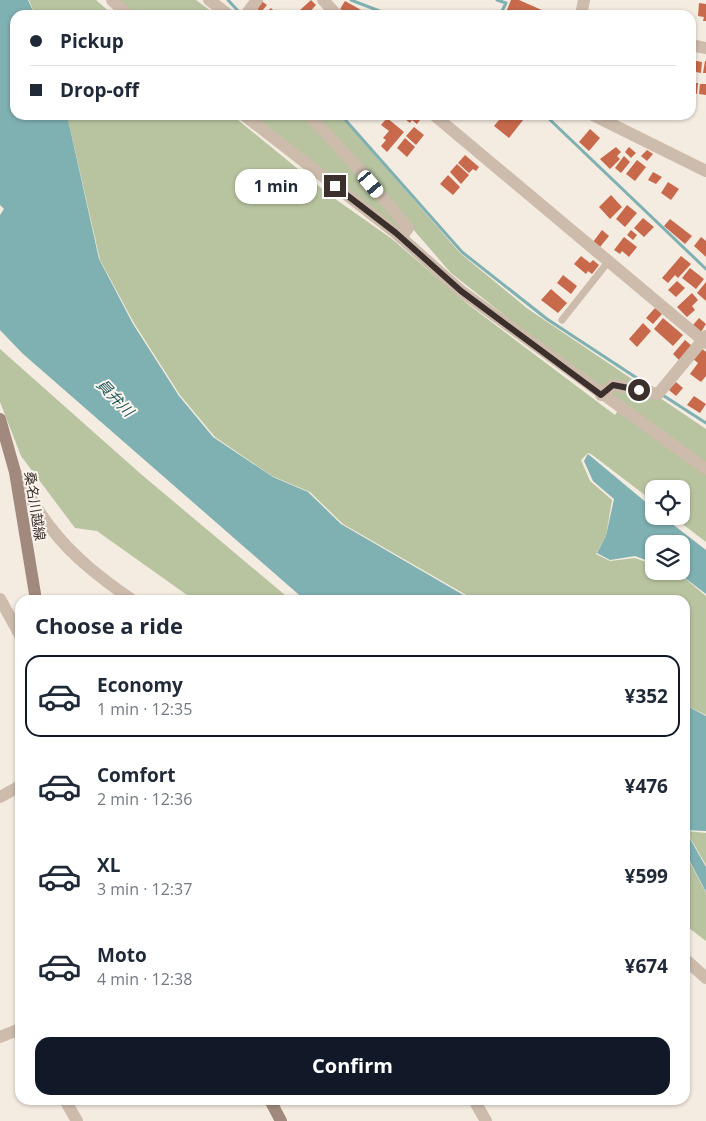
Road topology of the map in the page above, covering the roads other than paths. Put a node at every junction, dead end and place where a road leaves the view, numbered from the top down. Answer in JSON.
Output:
{"nodes":[{"id":1,"x":112,"y":0,"type":"edge"},
{"id":2,"x":209,"y":0,"type":"edge"},
{"id":3,"x":323,"y":0,"type":"edge"},
{"id":4,"x":123,"y":10,"type":"edge"},
{"id":5,"x":222,"y":10,"type":"edge"},
{"id":6,"x":332,"y":10,"type":"edge"},
{"id":7,"x":250,"y":120,"type":"edge"},
{"id":8,"x":314,"y":120,"type":"edge"},
{"id":9,"x":440,"y":120,"type":"edge"},
{"id":10,"x":603,"y":120,"type":"edge"},
{"id":11,"x":706,"y":171,"type":"edge"},
{"id":12,"x":401,"y":238,"type":"junction"},
{"id":13,"x":608,"y":262,"type":"junction"},
{"id":14,"x":562,"y":320,"type":"dead end"},
{"id":15,"x":705,"y":340,"type":"edge"},
{"id":16,"x":601,"y":395,"type":"junction"},
{"id":17,"x":0,"y":418,"type":"edge"},
{"id":18,"x":706,"y":469,"type":"edge"},
{"id":19,"x":15,"y":472,"type":"junction"},
{"id":20,"x":35,"y":595,"type":"edge"},
{"id":21,"x":125,"y":595,"type":"edge"},
{"id":22,"x":0,"y":599,"type":"edge"},
{"id":23,"x":15,"y":626,"type":"edge"},
{"id":24,"x":15,"y":788,"type":"edge"},
{"id":25,"x":0,"y":796,"type":"edge"},
{"id":26,"x":690,"y":964,"type":"edge"},
{"id":27,"x":706,"y":978,"type":"edge"},
{"id":28,"x":15,"y":1031,"type":"edge"},
{"id":29,"x":0,"y":1038,"type":"edge"},
{"id":30,"x":69,"y":1105,"type":"edge"},
{"id":31,"x":273,"y":1105,"type":"edge"},
{"id":32,"x":477,"y":1105,"type":"edge"},
{"id":33,"x":77,"y":1121,"type":"edge"},
{"id":34,"x":282,"y":1121,"type":"edge"},
{"id":35,"x":486,"y":1121,"type":"edge"}],
"edges":[{"from":1,"to":4,"type":"street"},
{"from":2,"to":5,"type":"street"},
{"from":3,"to":6,"type":"street"},
{"from":7,"to":12,"type":"street"},
{"from":8,"to":12,"type":"street"},
{"from":9,"to":13,"type":"street"},
{"from":10,"to":11,"type":"street"},
{"from":12,"to":16,"type":"street"},
{"from":13,"to":14,"type":"lane"},
{"from":13,"to":15,"type":"street"},
{"from":15,"to":16,"type":"street"},
{"from":16,"to":18,"type":"street"},
{"from":17,"to":19,"type":"main road","name":"桑名川越線"},
{"from":19,"to":20,"type":"main road","name":"桑名川越線"},
{"from":19,"to":21,"type":"street"},
{"from":22,"to":23,"type":"street"},
{"from":24,"to":25,"type":"street"},
{"from":26,"to":27,"type":"street"},
{"from":28,"to":29,"type":"street"},
{"from":30,"to":33,"type":"street"},
{"from":31,"to":34,"type":"main road"},
{"from":32,"to":35,"type":"street"}]}
